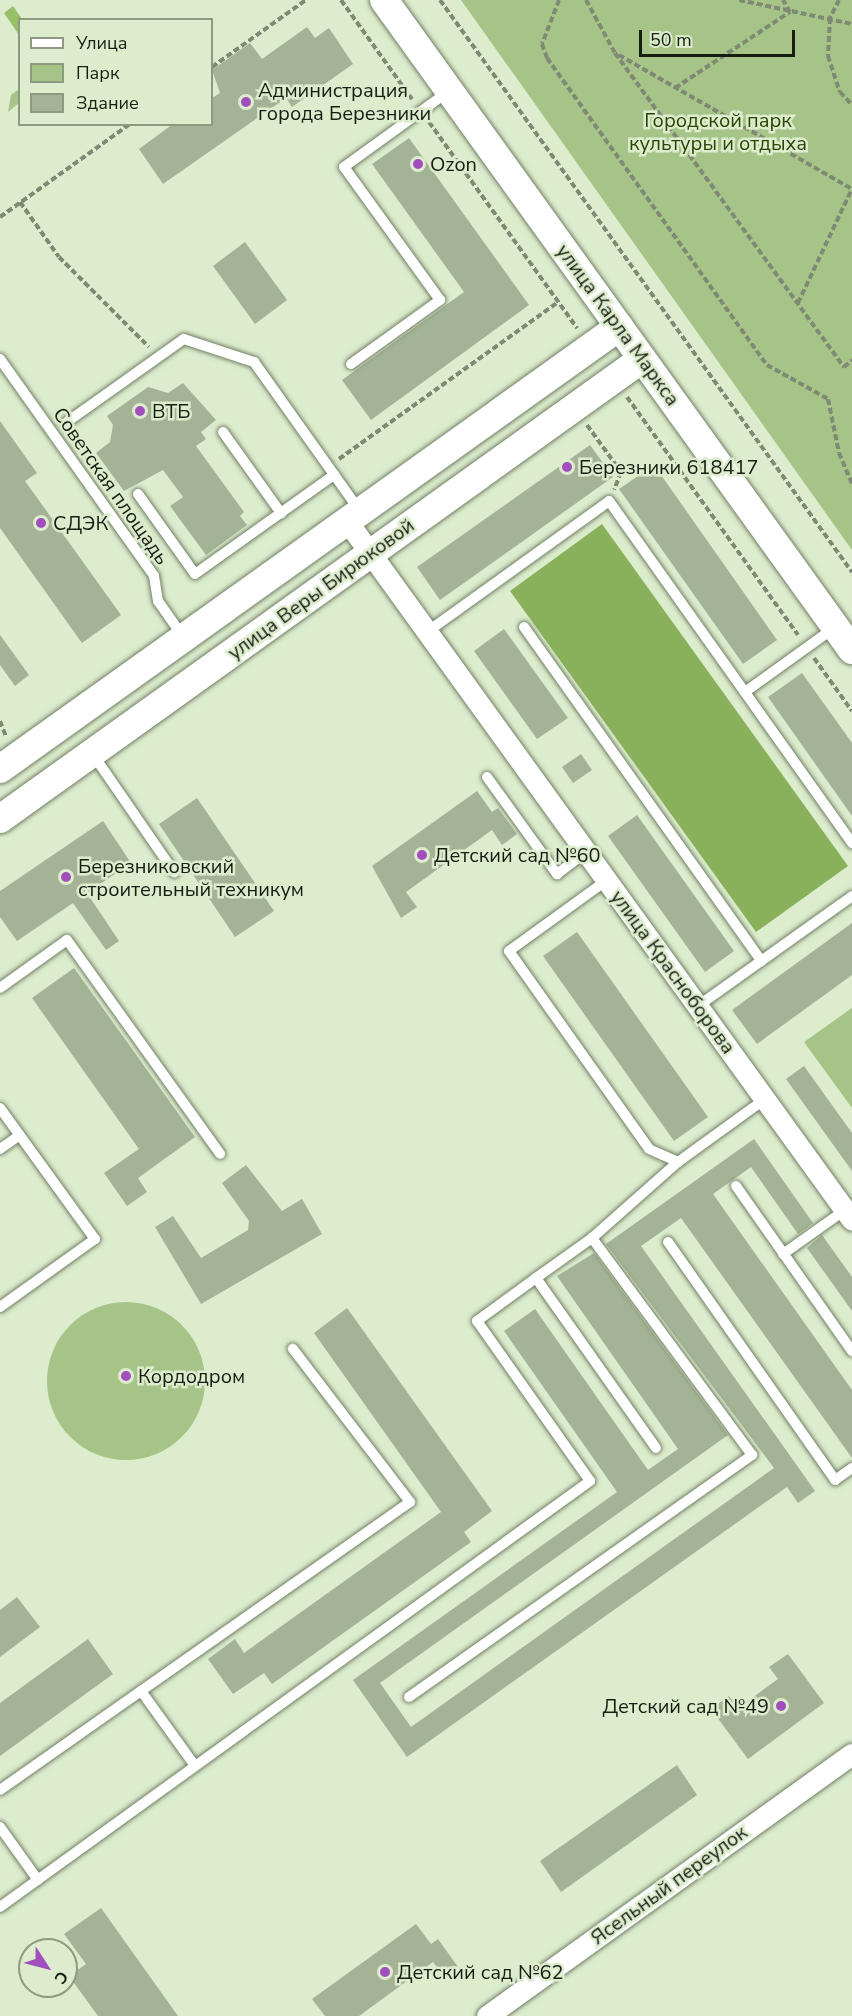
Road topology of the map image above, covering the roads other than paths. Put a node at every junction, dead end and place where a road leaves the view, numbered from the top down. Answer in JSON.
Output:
{"nodes":[{"id":1,"x":384,"y":0,"type":"edge"},
{"id":2,"x":449,"y":91,"type":"junction"},
{"id":3,"x":619,"y":327,"type":"junction"},
{"id":4,"x":0,"y":359,"type":"edge"},
{"id":5,"x":642,"y":359,"type":"junction"},
{"id":6,"x":351,"y":364,"type":"dead end"},
{"id":7,"x":67,"y":422,"type":"dead end"},
{"id":8,"x":224,"y":432,"type":"dead end"},
{"id":9,"x":331,"y":471,"type":"junction"},
{"id":10,"x":138,"y":494,"type":"dead end"},
{"id":11,"x":281,"y":513,"type":"junction"},
{"id":12,"x":354,"y":516,"type":"junction"},
{"id":13,"x":371,"y":553,"type":"junction"},
{"id":14,"x":524,"y":627,"type":"dead end"},
{"id":15,"x":835,"y":627,"type":"junction"},
{"id":16,"x":427,"y":632,"type":"junction"},
{"id":17,"x":184,"y":638,"type":"junction"},
{"id":18,"x":852,"y":650,"type":"edge"},
{"id":19,"x":745,"y":692,"type":"junction"},
{"id":20,"x":92,"y":753,"type":"junction"},
{"id":21,"x":0,"y":770,"type":"edge"},
{"id":22,"x":487,"y":777,"type":"dead end"},
{"id":23,"x":5,"y":805,"type":"edge"},
{"id":24,"x":852,"y":843,"type":"edge"},
{"id":25,"x":586,"y":852,"type":"junction"},
{"id":26,"x":174,"y":872,"type":"dead end"},
{"id":27,"x":607,"y":880,"type":"junction"},
{"id":28,"x":852,"y":896,"type":"edge"},
{"id":29,"x":761,"y":961,"type":"junction"},
{"id":30,"x":0,"y":988,"type":"edge"},
{"id":31,"x":698,"y":1006,"type":"junction"},
{"id":32,"x":765,"y":1098,"type":"junction"},
{"id":33,"x":0,"y":1107,"type":"edge"},
{"id":34,"x":20,"y":1135,"type":"junction"},
{"id":35,"x":0,"y":1149,"type":"edge"},
{"id":36,"x":220,"y":1154,"type":"dead end"},
{"id":37,"x":678,"y":1162,"type":"junction"},
{"id":38,"x":736,"y":1186,"type":"dead end"},
{"id":39,"x":849,"y":1215,"type":"edge"},
{"id":40,"x":592,"y":1238,"type":"junction"},
{"id":41,"x":668,"y":1242,"type":"dead end"},
{"id":42,"x":783,"y":1254,"type":"junction"},
{"id":43,"x":536,"y":1278,"type":"junction"},
{"id":44,"x":0,"y":1307,"type":"edge"},
{"id":45,"x":293,"y":1349,"type":"dead end"},
{"id":46,"x":852,"y":1351,"type":"edge"},
{"id":47,"x":656,"y":1448,"type":"dead end"},
{"id":48,"x":852,"y":1468,"type":"edge"},
{"id":49,"x":141,"y":1691,"type":"junction"},
{"id":50,"x":409,"y":1697,"type":"dead end"},
{"id":51,"x":852,"y":1754,"type":"edge"},
{"id":52,"x":195,"y":1766,"type":"junction"},
{"id":53,"x":0,"y":1790,"type":"edge"},
{"id":54,"x":0,"y":1827,"type":"edge"},
{"id":55,"x":38,"y":1880,"type":"junction"},
{"id":56,"x":0,"y":1907,"type":"edge"},
{"id":57,"x":487,"y":2016,"type":"edge"}],
"edges":[{"from":1,"to":2,"type":"street","name":"улица Карла Маркса"},
{"from":2,"to":3,"type":"street","name":"улица Карла Маркса"},
{"from":2,"to":6,"type":"lane"},
{"from":3,"to":5,"type":"street","name":"улица Карла Маркса"},
{"from":3,"to":12,"type":"street","name":"улица Веры Бирюковой"},
{"from":4,"to":17,"type":"lane","name":"Советская площадь"},
{"from":5,"to":13,"type":"street","name":"улица Веры Бирюковой"},
{"from":5,"to":15,"type":"street","name":"улица Карла Маркса"},
{"from":7,"to":9,"type":"lane","name":"Советская площадь"},
{"from":8,"to":11,"type":"lane"},
{"from":9,"to":11,"type":"lane"},
{"from":9,"to":12,"type":"lane","name":"Советская площадь"},
{"from":10,"to":11,"type":"lane"},
{"from":12,"to":13,"type":"street","name":"улица Красноборова"},
{"from":12,"to":17,"type":"street","name":"улица Веры Бирюковой"},
{"from":13,"to":16,"type":"street","name":"улица Красноборова"},
{"from":13,"to":20,"type":"street","name":"улица Веры Бирюковой"},
{"from":14,"to":29,"type":"lane"},
{"from":15,"to":18,"type":"street","name":"улица Карла Маркса"},
{"from":15,"to":19,"type":"lane"},
{"from":16,"to":19,"type":"lane"},
{"from":16,"to":25,"type":"street","name":"улица Красноборова"},
{"from":17,"to":21,"type":"street","name":"улица Веры Бирюковой"},
{"from":19,"to":24,"type":"lane"},
{"from":20,"to":23,"type":"street","name":"улица Веры Бирюковой"},
{"from":20,"to":26,"type":"lane"},
{"from":22,"to":25,"type":"lane"},
{"from":25,"to":27,"type":"street","name":"улица Красноборова"},
{"from":27,"to":31,"type":"street","name":"улица Красноборова"},
{"from":27,"to":37,"type":"lane"},
{"from":28,"to":29,"type":"lane"},
{"from":29,"to":31,"type":"lane"},
{"from":30,"to":36,"type":"lane"},
{"from":31,"to":32,"type":"street","name":"улица Красноборова"},
{"from":32,"to":37,"type":"lane"},
{"from":32,"to":39,"type":"street","name":"улица Красноборова"},
{"from":33,"to":34,"type":"lane"},
{"from":34,"to":35,"type":"lane"},
{"from":34,"to":44,"type":"lane"},
{"from":37,"to":40,"type":"lane"},
{"from":38,"to":42,"type":"lane"},
{"from":39,"to":42,"type":"lane"},
{"from":40,"to":43,"type":"lane"},
{"from":40,"to":50,"type":"lane"},
{"from":41,"to":48,"type":"lane"},
{"from":42,"to":46,"type":"lane"},
{"from":43,"to":47,"type":"lane"},
{"from":43,"to":52,"type":"lane"},
{"from":45,"to":49,"type":"lane"},
{"from":49,"to":52,"type":"lane"},
{"from":49,"to":53,"type":"lane"},
{"from":51,"to":57,"type":"street","name":"Ясельный переулок"},
{"from":52,"to":55,"type":"lane"},
{"from":54,"to":55,"type":"lane"},
{"from":55,"to":56,"type":"lane"}]}
